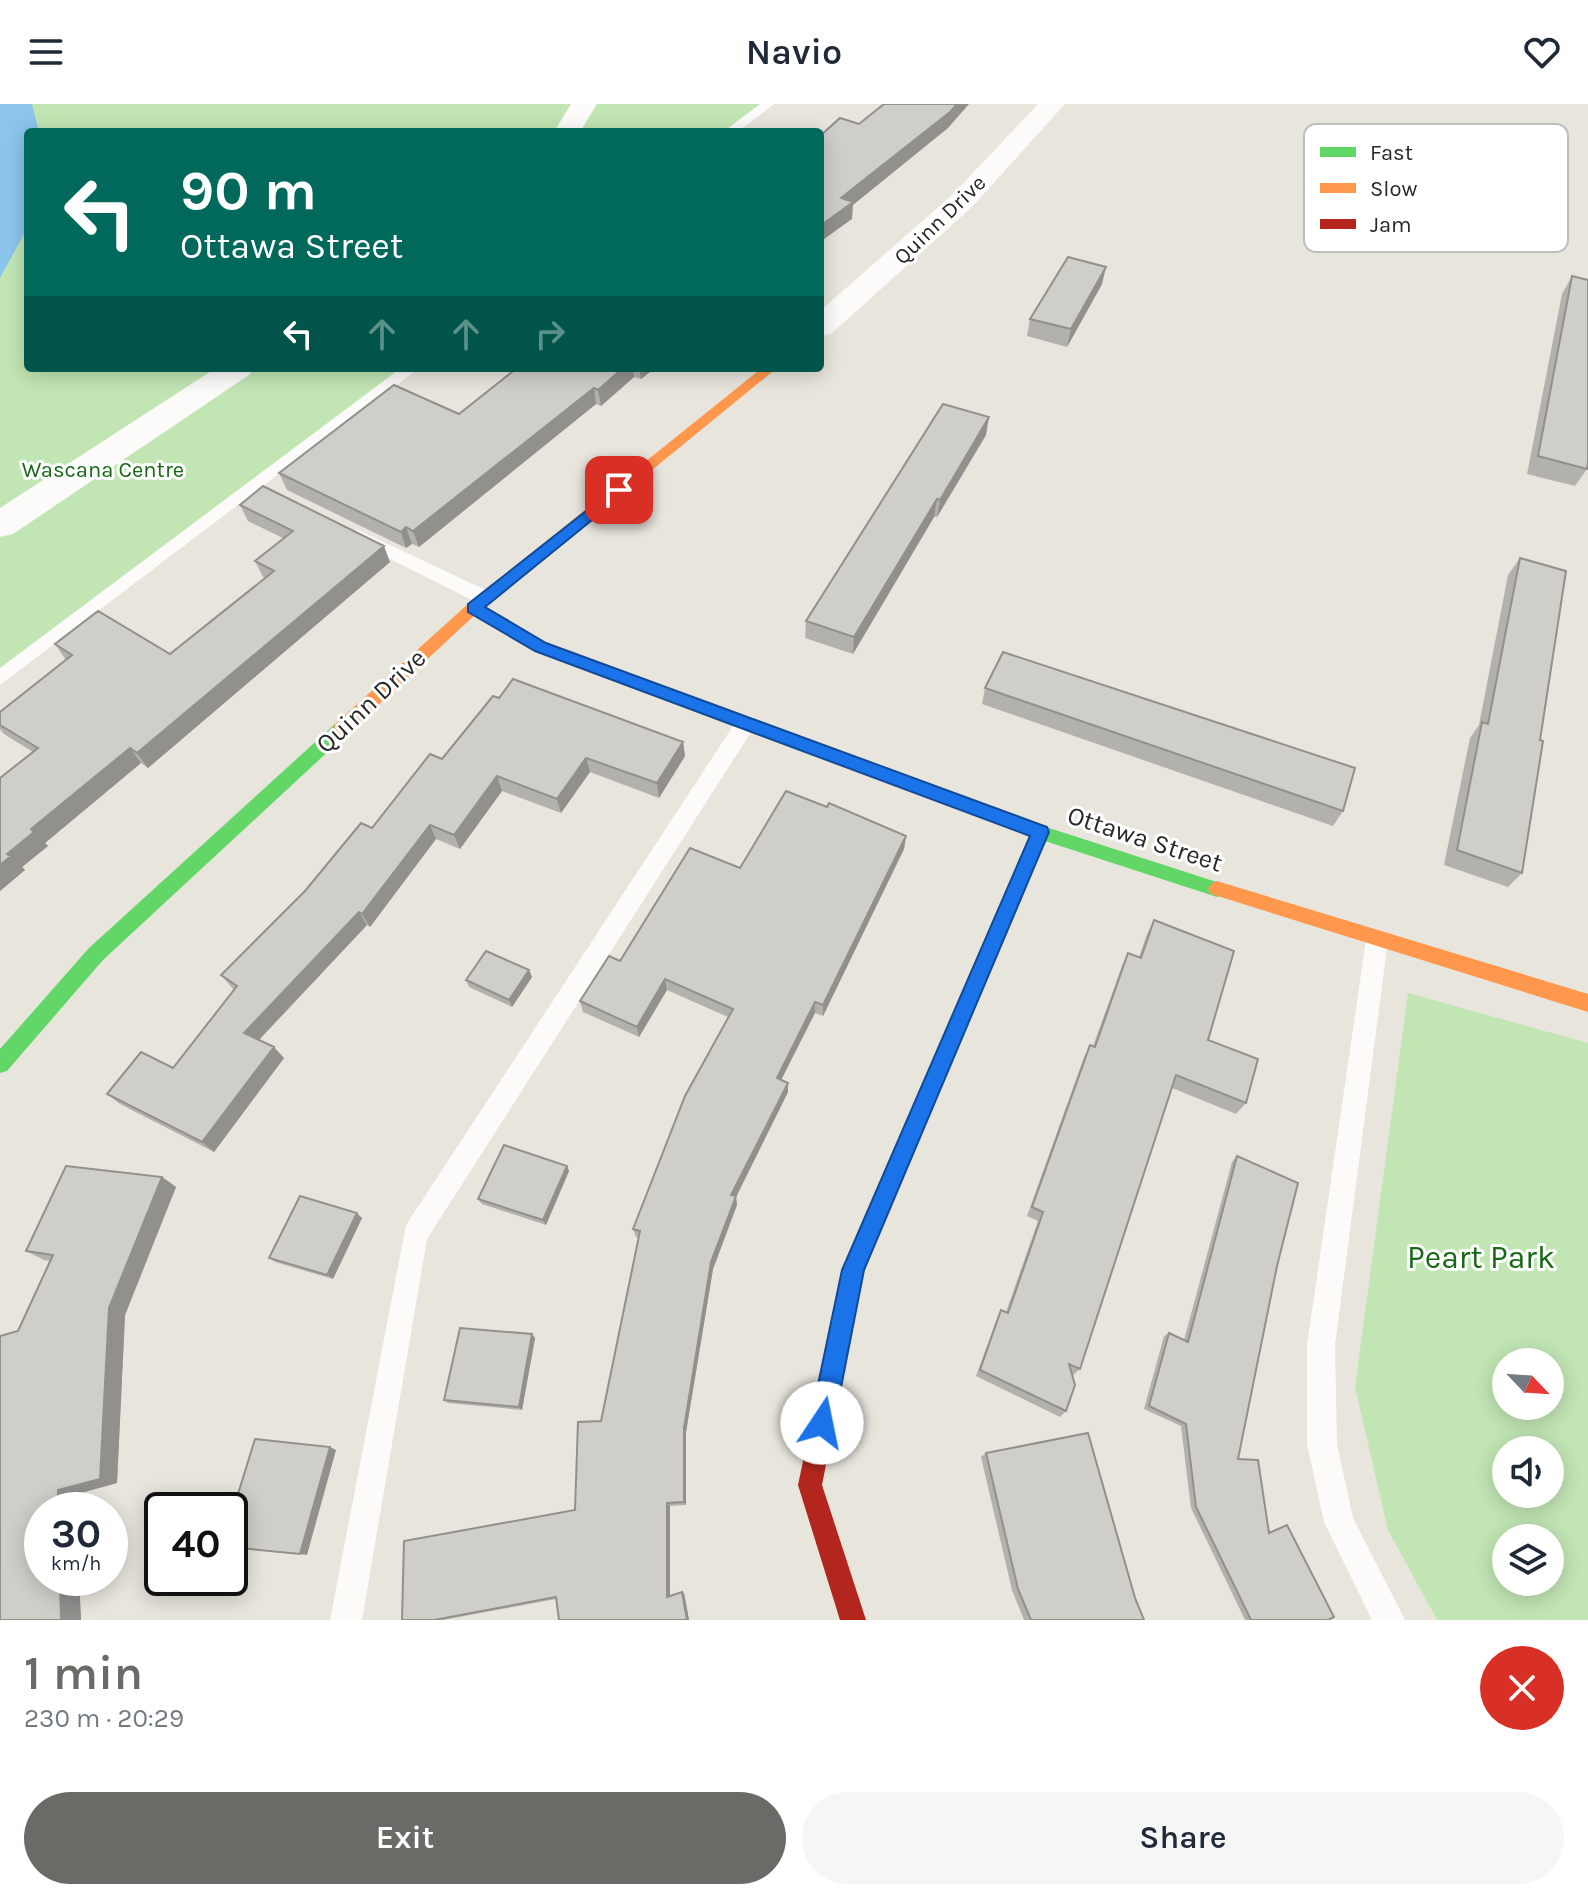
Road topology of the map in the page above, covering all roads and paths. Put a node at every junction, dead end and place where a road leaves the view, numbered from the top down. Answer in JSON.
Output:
{"nodes":[{"id":1,"x":584,"y":104,"type":"edge"},
{"id":2,"x":768,"y":104,"type":"edge"},
{"id":3,"x":1052,"y":104,"type":"edge"},
{"id":4,"x":569,"y":128,"type":"edge"},
{"id":5,"x":735,"y":128,"type":"edge"},
{"id":6,"x":824,"y":323,"type":"edge"},
{"id":7,"x":232,"y":372,"type":"edge"},
{"id":8,"x":406,"y":372,"type":"edge"},
{"id":9,"x":765,"y":372,"type":"edge"},
{"id":10,"x":253,"y":484,"type":"junction"},
{"id":11,"x":280,"y":498,"type":"edge"},
{"id":12,"x":0,"y":525,"type":"edge"},
{"id":13,"x":335,"y":525,"type":"edge"},
{"id":14,"x":479,"y":603,"type":"junction"},
{"id":15,"x":0,"y":678,"type":"edge"},
{"id":16,"x":746,"y":723,"type":"junction"},
{"id":17,"x":1040,"y":832,"type":"junction"},
{"id":18,"x":1377,"y":940,"type":"junction"},
{"id":19,"x":1588,"y":1003,"type":"edge"},
{"id":20,"x":0,"y":1064,"type":"edge"},
{"id":21,"x":346,"y":1620,"type":"edge"},
{"id":22,"x":853,"y":1620,"type":"edge"},
{"id":23,"x":1389,"y":1620,"type":"edge"}],
"edges":[{"from":1,"to":4,"type":"street"},
{"from":2,"to":5,"type":"lane"},
{"from":3,"to":6,"type":"street","name":"Quinn Drive"},
{"from":7,"to":12,"type":"street"},
{"from":8,"to":10,"type":"lane"},
{"from":9,"to":14,"type":"street","name":"Quinn Drive"},
{"from":10,"to":11,"type":"lane"},
{"from":10,"to":15,"type":"lane"},
{"from":13,"to":14,"type":"lane"},
{"from":14,"to":16,"type":"street","name":"Ottawa Street"},
{"from":14,"to":20,"type":"street","name":"Quinn Drive"},
{"from":16,"to":17,"type":"street","name":"Ottawa Street"},
{"from":16,"to":21,"type":"lane"},
{"from":17,"to":18,"type":"street","name":"Ottawa Street"},
{"from":17,"to":22,"type":"street"},
{"from":18,"to":19,"type":"street","name":"Ottawa Street"},
{"from":18,"to":23,"type":"lane"}]}
